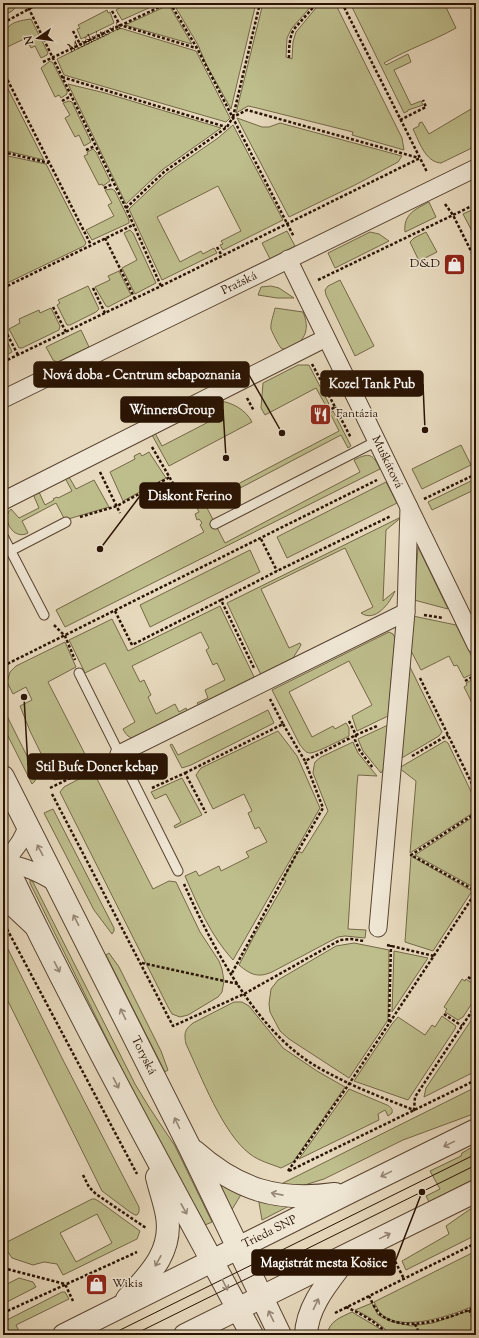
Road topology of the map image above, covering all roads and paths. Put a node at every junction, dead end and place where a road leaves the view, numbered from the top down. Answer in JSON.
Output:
{"nodes":[{"id":1,"x":27,"y":3,"type":"edge"},
{"id":2,"x":40,"y":3,"type":"edge"},
{"id":3,"x":169,"y":3,"type":"edge"},
{"id":4,"x":317,"y":3,"type":"edge"},
{"id":5,"x":342,"y":3,"type":"edge"},
{"id":6,"x":259,"y":4,"type":"edge"},
{"id":7,"x":29,"y":9,"type":"junction"},
{"id":8,"x":112,"y":11,"type":"dead end"},
{"id":9,"x":3,"y":23,"type":"edge"},
{"id":10,"x":120,"y":25,"type":"junction"},
{"id":11,"x":73,"y":31,"type":"dead end"},
{"id":12,"x":80,"y":44,"type":"junction"},
{"id":13,"x":196,"y":48,"type":"junction"},
{"id":14,"x":52,"y":57,"type":"junction"},
{"id":15,"x":289,"y":58,"type":"dead end"},
{"id":16,"x":43,"y":62,"type":"dead end"},
{"id":17,"x":3,"y":71,"type":"edge"},
{"id":18,"x":62,"y":77,"type":"junction"},
{"id":19,"x":71,"y":96,"type":"junction"},
{"id":20,"x":423,"y":100,"type":"dead end"},
{"id":21,"x":62,"y":101,"type":"dead end"},
{"id":22,"x":233,"y":118,"type":"junction"},
{"id":23,"x":400,"y":120,"type":"junction"},
{"id":24,"x":226,"y":127,"type":"junction"},
{"id":25,"x":95,"y":146,"type":"junction"},
{"id":26,"x":86,"y":150,"type":"dead end"},
{"id":27,"x":3,"y":152,"type":"edge"},
{"id":28,"x":420,"y":158,"type":"junction"},
{"id":29,"x":49,"y":163,"type":"junction"},
{"id":30,"x":476,"y":168,"type":"edge"},
{"id":31,"x":113,"y":184,"type":"junction"},
{"id":32,"x":104,"y":188,"type":"dead end"},
{"id":33,"x":434,"y":188,"type":"junction"},
{"id":34,"x":476,"y":204,"type":"edge"},
{"id":35,"x":126,"y":208,"type":"junction"},
{"id":36,"x":453,"y":215,"type":"junction"},
{"id":37,"x":288,"y":224,"type":"junction"},
{"id":38,"x":133,"y":225,"type":"junction"},
{"id":39,"x":105,"y":238,"type":"junction"},
{"id":40,"x":91,"y":246,"type":"junction"},
{"id":41,"x":217,"y":247,"type":"dead end"},
{"id":42,"x":222,"y":256,"type":"junction"},
{"id":43,"x":295,"y":256,"type":"junction"},
{"id":44,"x":476,"y":261,"type":"edge"},
{"id":45,"x":314,"y":282,"type":"dead end"},
{"id":46,"x":161,"y":286,"type":"junction"},
{"id":47,"x":3,"y":288,"type":"edge"},
{"id":48,"x":93,"y":288,"type":"dead end"},
{"id":49,"x":135,"y":299,"type":"junction"},
{"id":50,"x":53,"y":307,"type":"dead end"},
{"id":51,"x":105,"y":313,"type":"junction"},
{"id":52,"x":5,"y":330,"type":"dead end"},
{"id":53,"x":66,"y":332,"type":"junction"},
{"id":54,"x":326,"y":338,"type":"junction"},
{"id":55,"x":18,"y":355,"type":"junction"},
{"id":56,"x":3,"y":362,"type":"edge"},
{"id":57,"x":309,"y":362,"type":"dead end"},
{"id":58,"x":3,"y":399,"type":"edge"},
{"id":59,"x":335,"y":407,"type":"junction"},
{"id":60,"x":328,"y":411,"type":"dead end"},
{"id":61,"x":142,"y":431,"type":"junction"},
{"id":62,"x":377,"y":441,"type":"junction"},
{"id":63,"x":358,"y":451,"type":"junction"},
{"id":64,"x":91,"y":456,"type":"junction"},
{"id":65,"x":392,"y":473,"type":"junction"},
{"id":66,"x":476,"y":474,"type":"edge"},
{"id":67,"x":170,"y":477,"type":"junction"},
{"id":68,"x":178,"y":492,"type":"dead end"},
{"id":69,"x":3,"y":501,"type":"edge"},
{"id":70,"x":117,"y":506,"type":"junction"},
{"id":71,"x":409,"y":507,"type":"junction"},
{"id":72,"x":120,"y":513,"type":"dead end"},
{"id":73,"x":66,"y":522,"type":"joint"},
{"id":74,"x":215,"y":524,"type":"dead end"},
{"id":75,"x":3,"y":536,"type":"edge"},
{"id":76,"x":261,"y":539,"type":"junction"},
{"id":77,"x":10,"y":550,"type":"junction"},
{"id":78,"x":277,"y":571,"type":"junction"},
{"id":79,"x":221,"y":600,"type":"junction"},
{"id":80,"x":115,"y":611,"type":"junction"},
{"id":81,"x":406,"y":612,"type":"junction"},
{"id":82,"x":44,"y":615,"type":"joint"},
{"id":83,"x":470,"y":623,"type":"edge"},
{"id":84,"x":65,"y":636,"type":"junction"},
{"id":85,"x":476,"y":645,"type":"edge"},
{"id":86,"x":3,"y":666,"type":"edge"},
{"id":87,"x":417,"y":672,"type":"dead end"},
{"id":88,"x":80,"y":673,"type":"joint"},
{"id":89,"x":476,"y":675,"type":"edge"},
{"id":90,"x":465,"y":681,"type":"dead end"},
{"id":91,"x":261,"y":683,"type":"junction"},
{"id":92,"x":396,"y":717,"type":"junction"},
{"id":93,"x":349,"y":721,"type":"dead end"},
{"id":94,"x":283,"y":724,"type":"junction"},
{"id":95,"x":356,"y":735,"type":"junction"},
{"id":96,"x":448,"y":735,"type":"junction"},
{"id":97,"x":119,"y":754,"type":"junction"},
{"id":98,"x":306,"y":761,"type":"junction"},
{"id":99,"x":392,"y":767,"type":"junction"},
{"id":100,"x":185,"y":773,"type":"junction"},
{"id":101,"x":3,"y":777,"type":"edge"},
{"id":102,"x":50,"y":788,"type":"dead end"},
{"id":103,"x":390,"y":789,"type":"junction"},
{"id":104,"x":476,"y":792,"type":"edge"},
{"id":105,"x":52,"y":794,"type":"dead end"},
{"id":106,"x":140,"y":794,"type":"junction"},
{"id":107,"x":206,"y":813,"type":"dead end"},
{"id":108,"x":476,"y":813,"type":"edge"},
{"id":109,"x":27,"y":825,"type":"junction"},
{"id":110,"x":3,"y":862,"type":"edge"},
{"id":111,"x":178,"y":871,"type":"joint"},
{"id":112,"x":58,"y":884,"type":"junction"},
{"id":113,"x":476,"y":892,"type":"edge"},
{"id":114,"x":3,"y":901,"type":"edge"},
{"id":115,"x":7,"y":929,"type":"dead end"},
{"id":116,"x":39,"y":933,"type":"junction"},
{"id":117,"x":375,"y":935,"type":"junction"},
{"id":118,"x":384,"y":945,"type":"dead end"},
{"id":119,"x":391,"y":946,"type":"junction"},
{"id":120,"x":434,"y":956,"type":"junction"},
{"id":121,"x":141,"y":963,"type":"junction"},
{"id":122,"x":232,"y":974,"type":"junction"},
{"id":123,"x":468,"y":977,"type":"dead end"},
{"id":124,"x":476,"y":982,"type":"edge"},
{"id":125,"x":239,"y":984,"type":"junction"},
{"id":126,"x":244,"y":994,"type":"junction"},
{"id":127,"x":476,"y":1005,"type":"edge"},
{"id":128,"x":444,"y":1014,"type":"dead end"},
{"id":129,"x":389,"y":1022,"type":"junction"},
{"id":130,"x":462,"y":1026,"type":"junction"},
{"id":131,"x":476,"y":1080,"type":"edge"},
{"id":132,"x":349,"y":1084,"type":"junction"},
{"id":133,"x":414,"y":1110,"type":"junction"},
{"id":134,"x":476,"y":1130,"type":"edge"},
{"id":135,"x":145,"y":1138,"type":"junction"},
{"id":136,"x":189,"y":1146,"type":"junction"},
{"id":137,"x":288,"y":1171,"type":"junction"},
{"id":138,"x":281,"y":1172,"type":"dead end"},
{"id":139,"x":83,"y":1175,"type":"dead end"},
{"id":140,"x":137,"y":1175,"type":"dead end"},
{"id":141,"x":476,"y":1191,"type":"edge"},
{"id":142,"x":350,"y":1192,"type":"junction"},
{"id":143,"x":151,"y":1231,"type":"dead end"},
{"id":144,"x":476,"y":1243,"type":"edge"},
{"id":145,"x":238,"y":1248,"type":"junction"},
{"id":146,"x":141,"y":1250,"type":"dead end"},
{"id":147,"x":350,"y":1253,"type":"junction"},
{"id":148,"x":393,"y":1257,"type":"dead end"},
{"id":149,"x":212,"y":1261,"type":"junction"},
{"id":150,"x":3,"y":1268,"type":"edge"},
{"id":151,"x":404,"y":1279,"type":"junction"},
{"id":152,"x":65,"y":1284,"type":"junction"},
{"id":153,"x":369,"y":1296,"type":"junction"},
{"id":154,"x":262,"y":1297,"type":"junction"},
{"id":155,"x":73,"y":1301,"type":"dead end"},
{"id":156,"x":346,"y":1307,"type":"junction"},
{"id":157,"x":476,"y":1307,"type":"edge"},
{"id":158,"x":119,"y":1308,"type":"junction"},
{"id":159,"x":238,"y":1309,"type":"junction"},
{"id":160,"x":469,"y":1310,"type":"junction"},
{"id":161,"x":3,"y":1313,"type":"edge"},
{"id":162,"x":330,"y":1315,"type":"dead end"},
{"id":163,"x":476,"y":1323,"type":"edge"},
{"id":164,"x":415,"y":1324,"type":"junction"},
{"id":165,"x":64,"y":1335,"type":"edge"},
{"id":166,"x":185,"y":1335,"type":"edge"},
{"id":167,"x":252,"y":1335,"type":"edge"},
{"id":168,"x":280,"y":1335,"type":"edge"},
{"id":169,"x":306,"y":1335,"type":"edge"},
{"id":170,"x":389,"y":1335,"type":"edge"},
{"id":171,"x":420,"y":1335,"type":"edge"}],
"edges":[{"from":1,"to":7,"type":"path"},
{"from":2,"to":7,"type":"path"},
{"from":3,"to":10,"type":"path","name":"Muškátová"},
{"from":3,"to":13,"type":"path"},
{"from":4,"to":15,"type":"path"},
{"from":5,"to":23,"type":"path"},
{"from":6,"to":22,"type":"path"},
{"from":7,"to":9,"type":"path"},
{"from":7,"to":14,"type":"path"},
{"from":8,"to":10,"type":"path"},
{"from":10,"to":12,"type":"path","name":"Muškátová"},
{"from":10,"to":13,"type":"path"},
{"from":11,"to":12,"type":"path"},
{"from":12,"to":14,"type":"path","name":"Muškátová"},
{"from":13,"to":22,"type":"path"},
{"from":14,"to":16,"type":"path","name":"Muškátová"},
{"from":14,"to":18,"type":"path"},
{"from":17,"to":29,"type":"path"},
{"from":18,"to":19,"type":"path"},
{"from":18,"to":24,"type":"path"},
{"from":19,"to":21,"type":"path"},
{"from":19,"to":25,"type":"path"},
{"from":20,"to":23,"type":"path"},
{"from":22,"to":24,"type":"path"},
{"from":22,"to":28,"type":"path"},
{"from":22,"to":37,"type":"path"},
{"from":23,"to":28,"type":"path"},
{"from":24,"to":35,"type":"path"},
{"from":25,"to":26,"type":"path"},
{"from":25,"to":31,"type":"path"},
{"from":27,"to":29,"type":"path"},
{"from":28,"to":33,"type":"path"},
{"from":28,"to":37,"type":"path"},
{"from":29,"to":40,"type":"path"},
{"from":30,"to":33,"type":"street","name":"Pražská"},
{"from":31,"to":32,"type":"path"},
{"from":31,"to":35,"type":"path"},
{"from":33,"to":36,"type":"path"},
{"from":33,"to":43,"type":"street","name":"Pražská"},
{"from":34,"to":36,"type":"path"},
{"from":35,"to":38,"type":"path"},
{"from":36,"to":44,"type":"path"},
{"from":36,"to":45,"type":"path"},
{"from":37,"to":42,"type":"path"},
{"from":37,"to":43,"type":"path"},
{"from":38,"to":39,"type":"path"},
{"from":38,"to":46,"type":"path"},
{"from":39,"to":40,"type":"path"},
{"from":39,"to":49,"type":"path"},
{"from":40,"to":47,"type":"path"},
{"from":41,"to":42,"type":"path"},
{"from":42,"to":46,"type":"path"},
{"from":43,"to":54,"type":"street","name":"Muškátová"},
{"from":43,"to":58,"type":"street","name":"Pražská"},
{"from":46,"to":49,"type":"path"},
{"from":48,"to":51,"type":"path"},
{"from":49,"to":51,"type":"path"},
{"from":50,"to":53,"type":"path"},
{"from":51,"to":53,"type":"path"},
{"from":52,"to":55,"type":"path"},
{"from":53,"to":55,"type":"path"},
{"from":54,"to":61,"type":"street"},
{"from":54,"to":62,"type":"street","name":"Muškátová"},
{"from":55,"to":56,"type":"path"},
{"from":57,"to":59,"type":"path"},
{"from":59,"to":60,"type":"path"},
{"from":59,"to":63,"type":"path"},
{"from":61,"to":64,"type":"street"},
{"from":61,"to":67,"type":"path"},
{"from":62,"to":63,"type":"lane"},
{"from":62,"to":65,"type":"street","name":"Muškátová"},
{"from":63,"to":74,"type":"lane"},
{"from":64,"to":69,"type":"street"},
{"from":64,"to":70,"type":"path"},
{"from":65,"to":71,"type":"street","name":"Muškátová"},
{"from":65,"to":76,"type":"path"},
{"from":66,"to":71,"type":"path"},
{"from":67,"to":68,"type":"path"},
{"from":67,"to":70,"type":"path"},
{"from":70,"to":72,"type":"path"},
{"from":70,"to":73,"type":"path"},
{"from":71,"to":78,"type":"path"},
{"from":71,"to":81,"type":"street"},
{"from":71,"to":83,"type":"street","name":"Muškátová"},
{"from":73,"to":77,"type":"lane"},
{"from":75,"to":77,"type":"lane"},
{"from":76,"to":78,"type":"path"},
{"from":76,"to":80,"type":"path"},
{"from":77,"to":82,"type":"lane"},
{"from":78,"to":79,"type":"path"},
{"from":79,"to":80,"type":"path"},
{"from":79,"to":91,"type":"path"},
{"from":80,"to":84,"type":"path"},
{"from":81,"to":83,"type":"path"},
{"from":81,"to":91,"type":"street"},
{"from":81,"to":92,"type":"street"},
{"from":82,"to":84,"type":"path"},
{"from":83,"to":85,"type":"street","name":"Muškátová"},
{"from":84,"to":86,"type":"path"},
{"from":84,"to":88,"type":"path"},
{"from":87,"to":96,"type":"path"},
{"from":88,"to":97,"type":"lane"},
{"from":89,"to":90,"type":"path"},
{"from":91,"to":94,"type":"path"},
{"from":91,"to":97,"type":"street"},
{"from":92,"to":95,"type":"path"},
{"from":92,"to":99,"type":"street"},
{"from":93,"to":95,"type":"path"},
{"from":94,"to":98,"type":"path"},
{"from":94,"to":100,"type":"path"},
{"from":95,"to":98,"type":"path"},
{"from":95,"to":103,"type":"path"},
{"from":96,"to":99,"type":"path"},
{"from":96,"to":104,"type":"path"},
{"from":97,"to":102,"type":"path"},
{"from":97,"to":106,"type":"lane"},
{"from":98,"to":122,"type":"path"},
{"from":99,"to":103,"type":"street"},
{"from":100,"to":106,"type":"path"},
{"from":100,"to":107,"type":"path"},
{"from":101,"to":109,"type":"street","name":"Toryská"},
{"from":103,"to":117,"type":"street"},
{"from":105,"to":121,"type":"path"},
{"from":106,"to":111,"type":"lane"},
{"from":108,"to":113,"type":"path"},
{"from":109,"to":110,"type":"street"},
{"from":112,"to":109,"type":"street","name":"Toryská","one_way":true},
{"from":110,"to":112,"type":"street"},
{"from":110,"to":116,"type":"street"},
{"from":111,"to":122,"type":"path"},
{"from":136,"to":112,"type":"street","name":"Toryská","one_way":true},
{"from":113,"to":120,"type":"path"},
{"from":114,"to":116,"type":"street"},
{"from":115,"to":140,"type":"path"},
{"from":116,"to":135,"type":"street","one_way":true},
{"from":117,"to":119,"type":"path"},
{"from":117,"to":126,"type":"path"},
{"from":118,"to":119,"type":"path"},
{"from":119,"to":120,"type":"path"},
{"from":119,"to":129,"type":"path"},
{"from":120,"to":129,"type":"path"},
{"from":121,"to":125,"type":"path"},
{"from":121,"to":126,"type":"path"},
{"from":122,"to":125,"type":"path"},
{"from":123,"to":124,"type":"path"},
{"from":125,"to":126,"type":"path"},
{"from":126,"to":132,"type":"path"},
{"from":127,"to":130,"type":"path"},
{"from":128,"to":130,"type":"path"},
{"from":129,"to":132,"type":"path"},
{"from":130,"to":133,"type":"path"},
{"from":131,"to":133,"type":"path"},
{"from":132,"to":133,"type":"path"},
{"from":132,"to":137,"type":"path"},
{"from":133,"to":137,"type":"path"},
{"from":134,"to":142,"type":"street","name":"Trieda SNP","one_way":true},
{"from":135,"to":149,"type":"street","one_way":true},
{"from":135,"to":158,"type":"street","one_way":true},
{"from":142,"to":136,"type":"street","one_way":true},
{"from":136,"to":145,"type":"street","name":"Toryská"},
{"from":137,"to":138,"type":"path"},
{"from":139,"to":143,"type":"path"},
{"from":147,"to":141,"type":"street","one_way":true},
{"from":142,"to":145,"type":"street","name":"Trieda SNP"},
{"from":144,"to":151,"type":"path"},
{"from":145,"to":149,"type":"street","name":"Trieda SNP"},
{"from":145,"to":154,"type":"street","name":"Toryská"},
{"from":146,"to":152,"type":"path"},
{"from":147,"to":154,"type":"street"},
{"from":169,"to":147,"type":"street","one_way":true},
{"from":148,"to":151,"type":"path"},
{"from":149,"to":158,"type":"street","name":"Trieda SNP"},
{"from":149,"to":159,"type":"street","one_way":true},
{"from":150,"to":152,"type":"path"},
{"from":151,"to":153,"type":"path"},
{"from":152,"to":155,"type":"path"},
{"from":152,"to":161,"type":"path"},
{"from":153,"to":156,"type":"path"},
{"from":153,"to":164,"type":"path"},
{"from":154,"to":159,"type":"street"},
{"from":168,"to":154,"type":"street","name":"Toryská","one_way":true},
{"from":156,"to":162,"type":"path"},
{"from":156,"to":170,"type":"path"},
{"from":157,"to":160,"type":"path"},
{"from":158,"to":165,"type":"street","name":"Trieda SNP"},
{"from":159,"to":166,"type":"street"},
{"from":159,"to":167,"type":"street"},
{"from":160,"to":163,"type":"path"},
{"from":160,"to":164,"type":"path"},
{"from":164,"to":171,"type":"path"}]}
